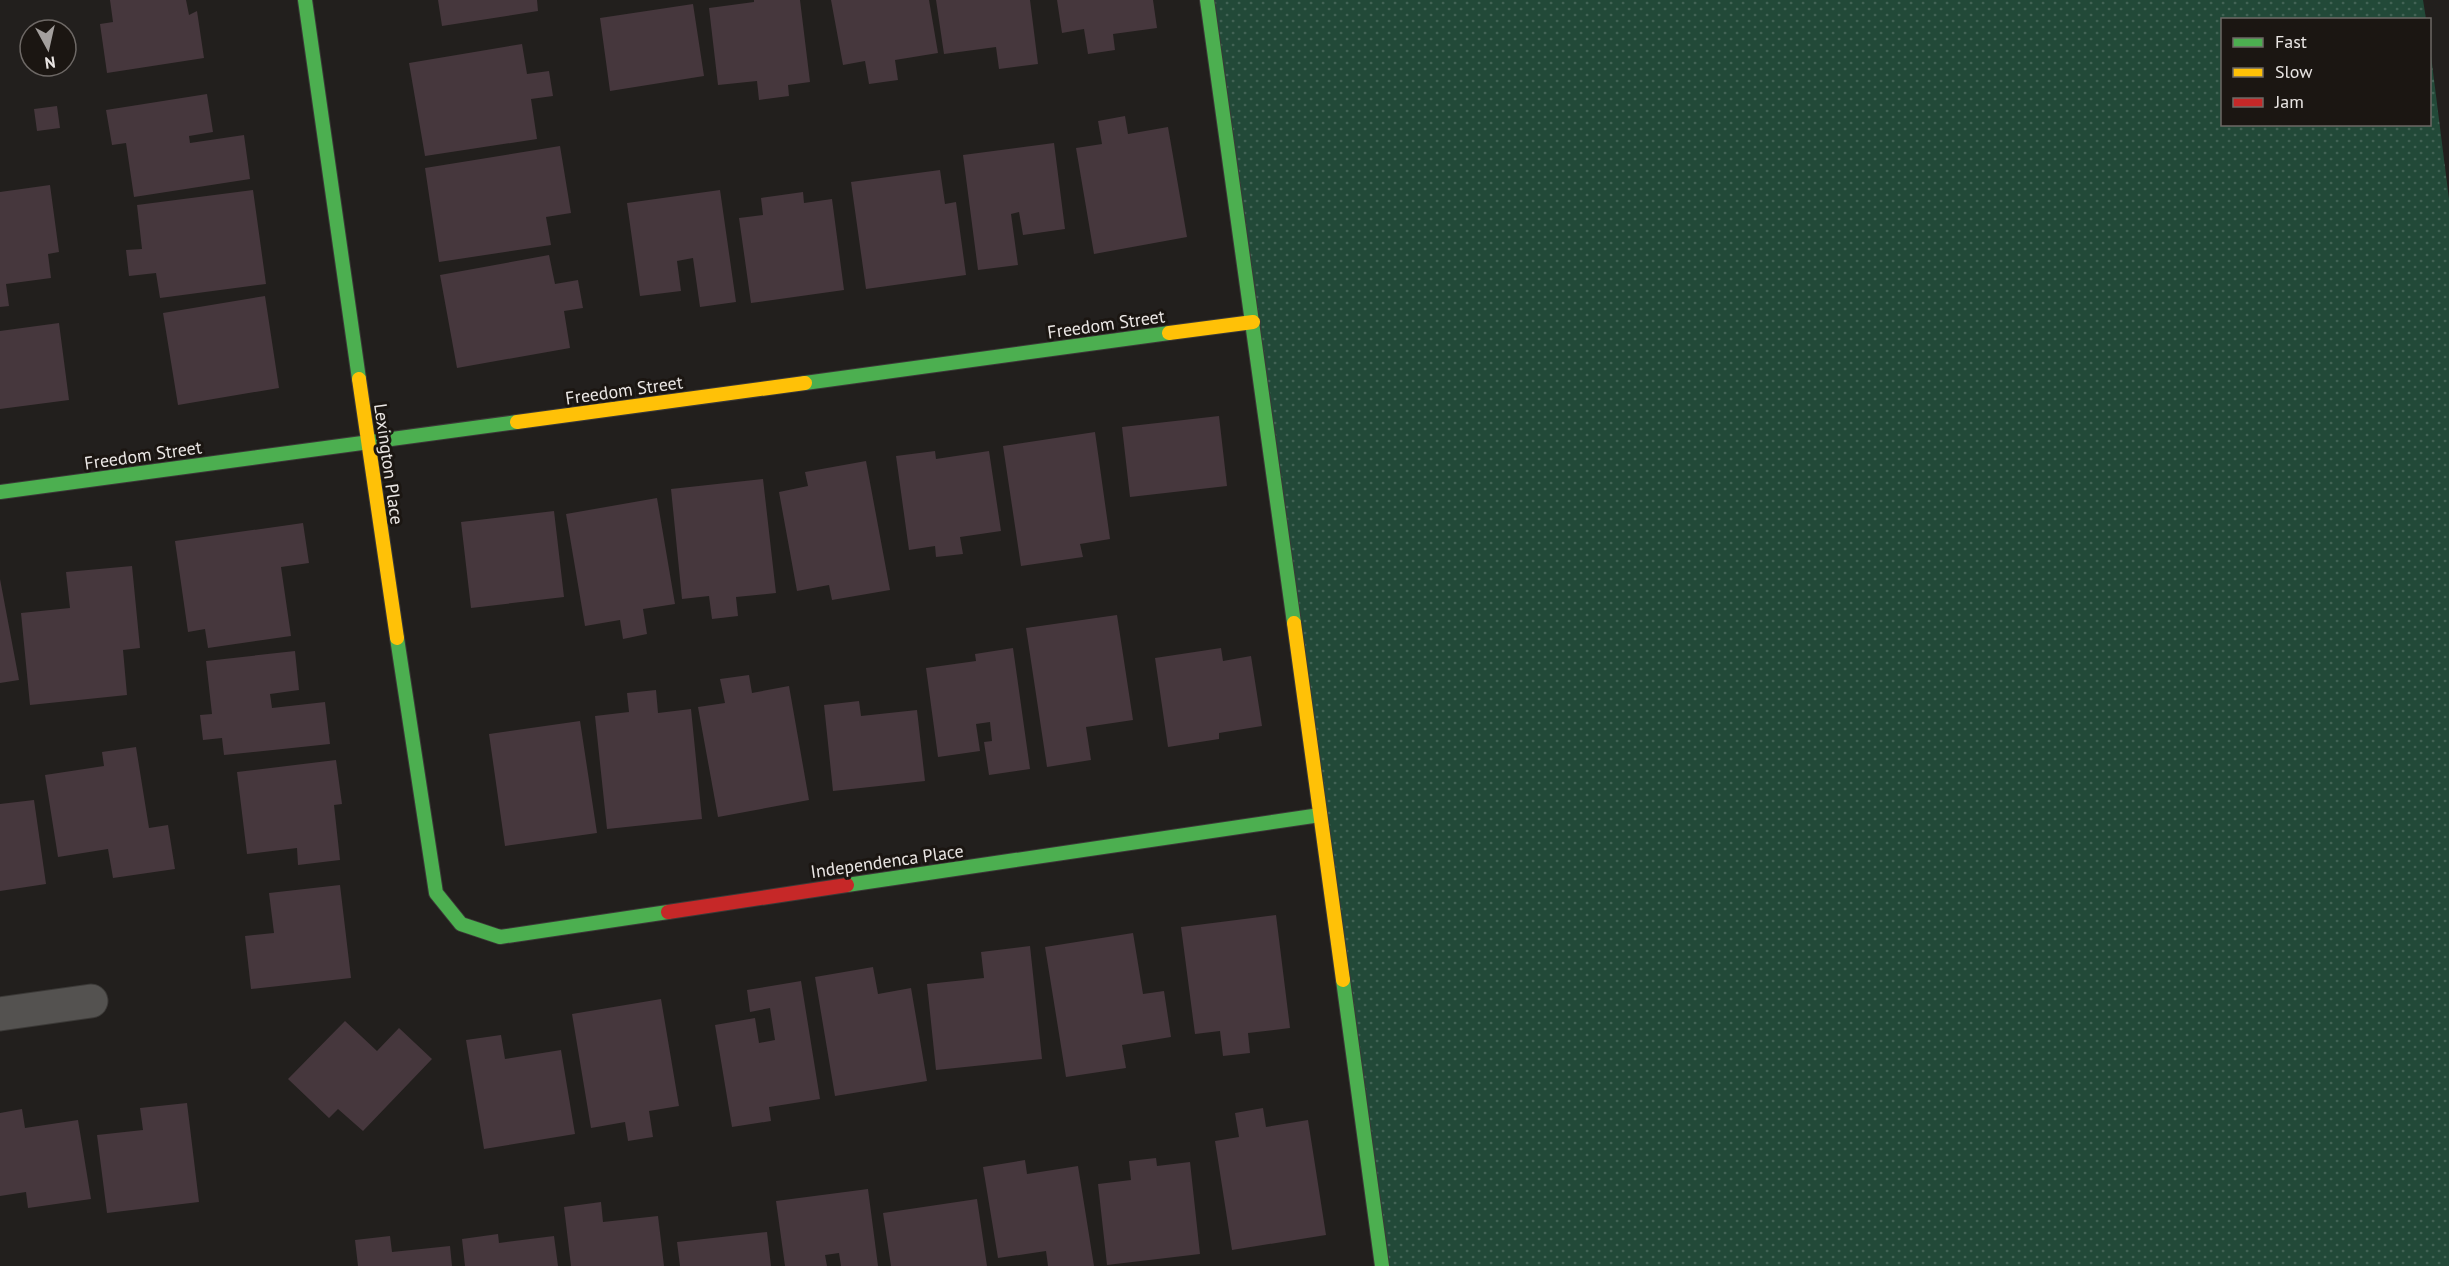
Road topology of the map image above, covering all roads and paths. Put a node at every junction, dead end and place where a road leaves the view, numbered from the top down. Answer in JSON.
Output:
{"nodes":[{"id":1,"x":305,"y":0,"type":"edge"},
{"id":2,"x":1207,"y":0,"type":"edge"},
{"id":3,"x":1253,"y":322,"type":"junction"},
{"id":4,"x":368,"y":443,"type":"junction"},
{"id":5,"x":0,"y":492,"type":"edge"},
{"id":6,"x":1320,"y":815,"type":"junction"},
{"id":7,"x":461,"y":924,"type":"joint"},
{"id":8,"x":91,"y":1001,"type":"dead end"},
{"id":9,"x":0,"y":1014,"type":"edge"},
{"id":10,"x":1382,"y":1266,"type":"edge"}],
"edges":[{"from":1,"to":4,"type":"street","name":"Lexington Place"},
{"from":2,"to":3,"type":"street"},
{"from":3,"to":4,"type":"street","name":"Freedom Street"},
{"from":3,"to":6,"type":"street"},
{"from":4,"to":5,"type":"street","name":"Freedom Street"},
{"from":4,"to":7,"type":"street","name":"Lexington Place"},
{"from":6,"to":7,"type":"street","name":"Independenca Place"},
{"from":6,"to":10,"type":"street"},
{"from":8,"to":9,"type":"street"}]}
